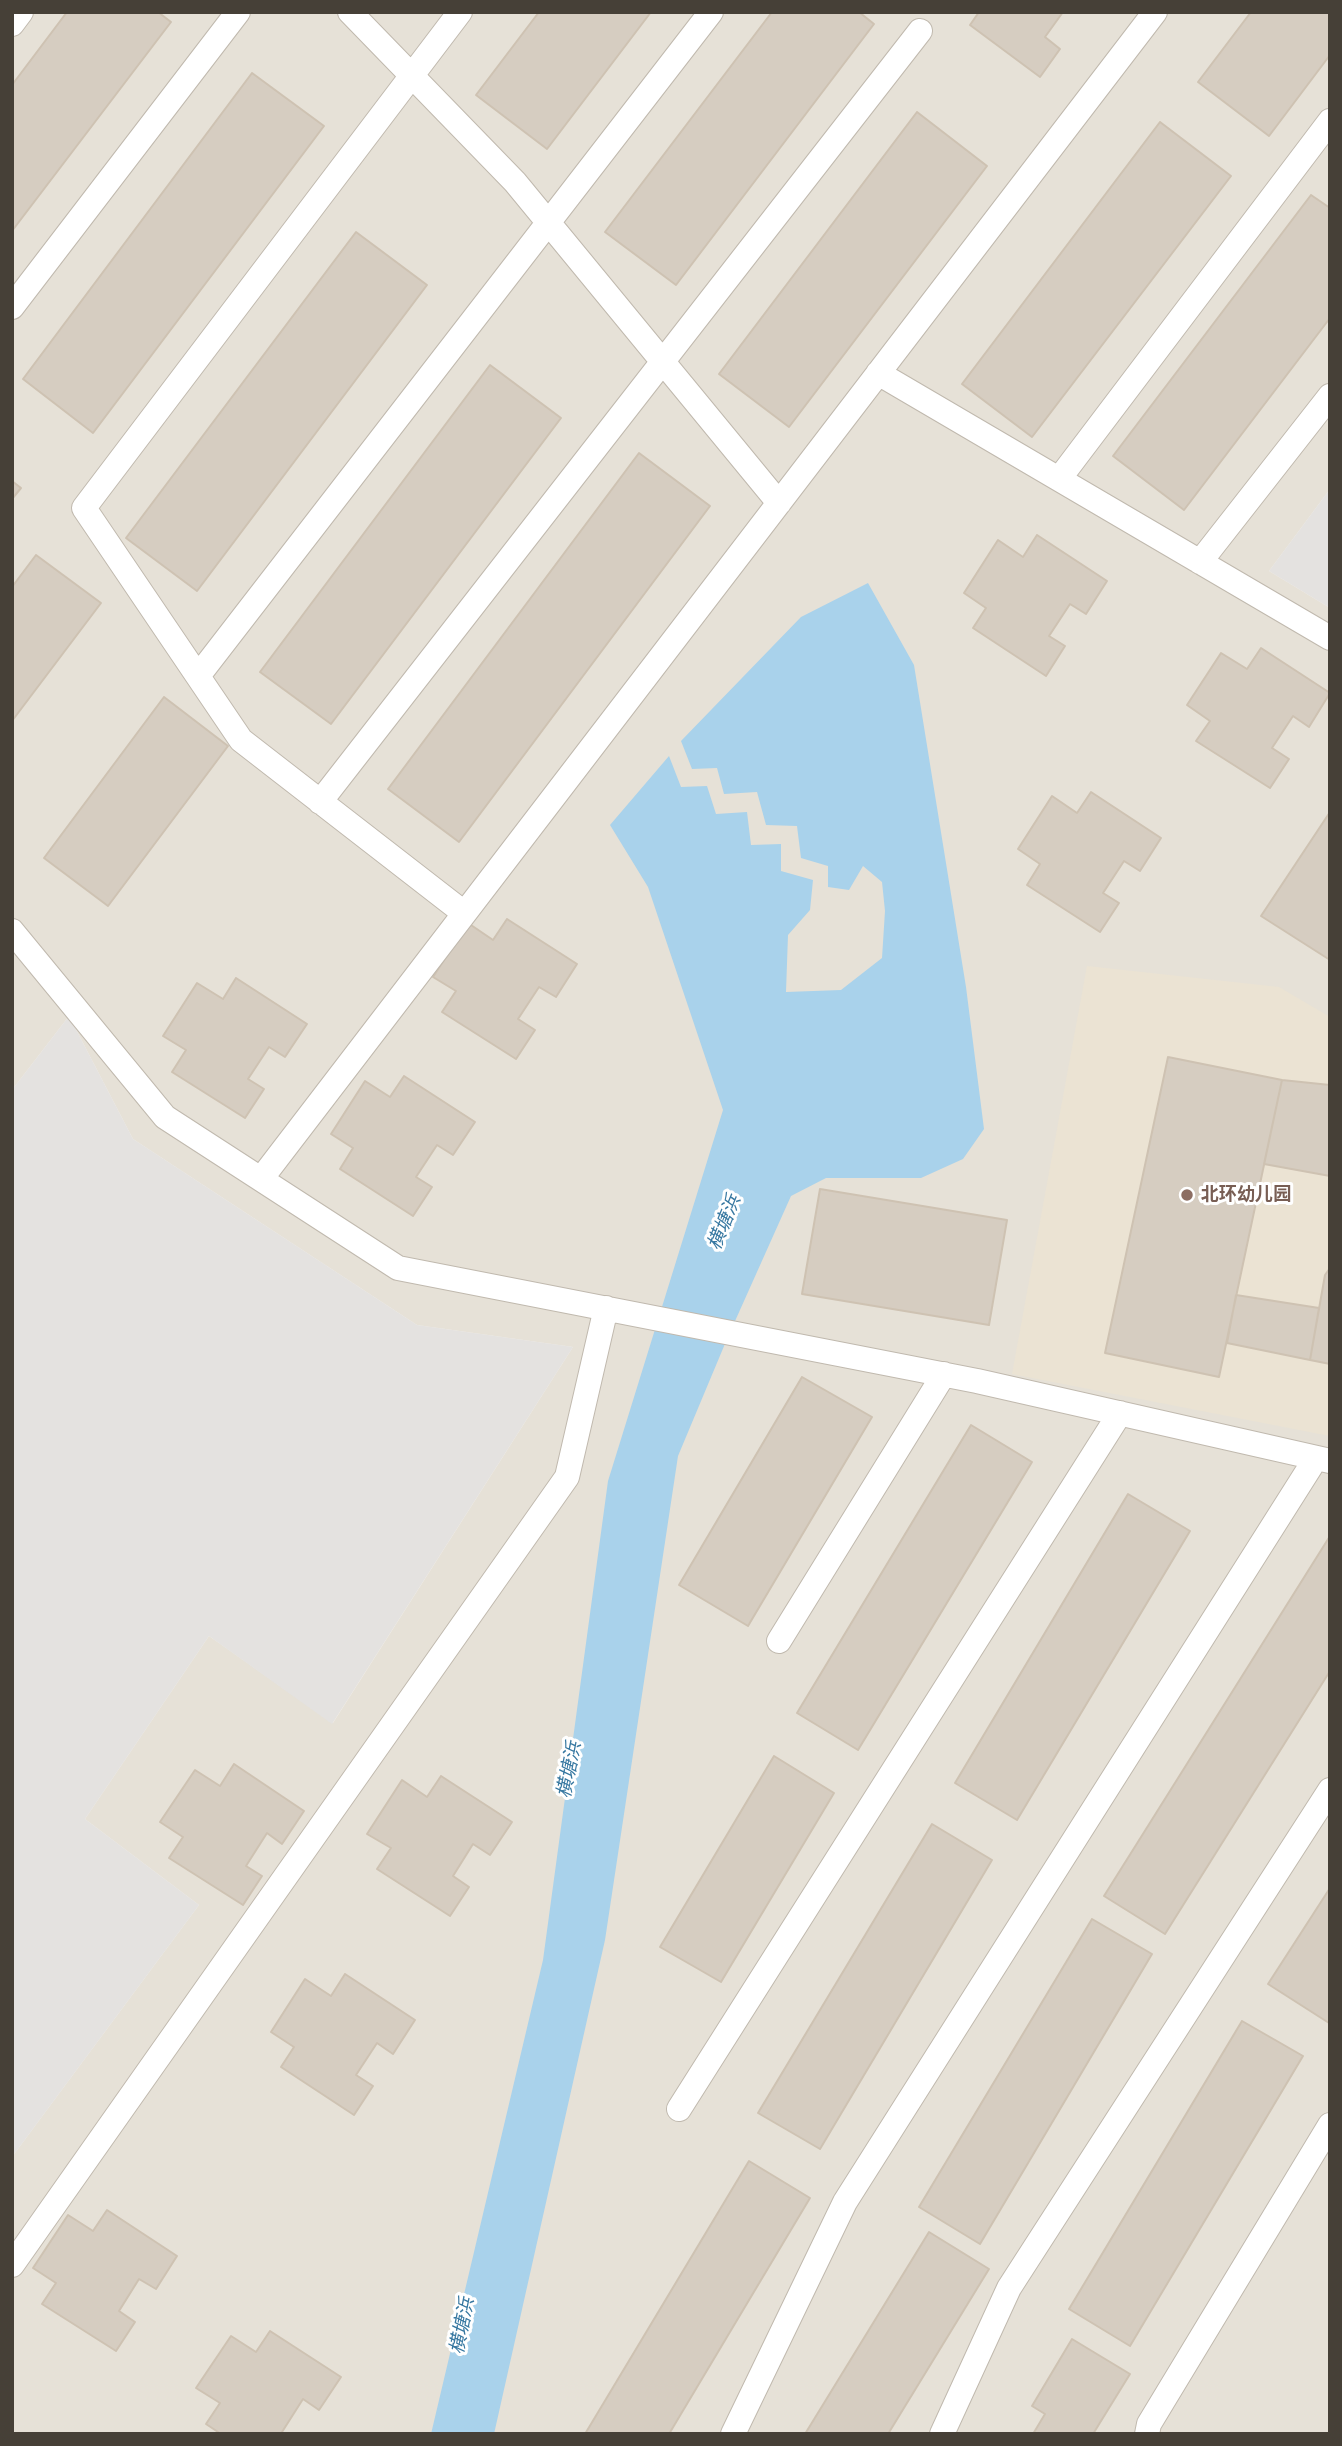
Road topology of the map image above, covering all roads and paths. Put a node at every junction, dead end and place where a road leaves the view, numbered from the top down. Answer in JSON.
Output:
{"nodes":[{"id":1,"x":21,"y":12,"type":"edge"},
{"id":2,"x":238,"y":12,"type":"edge"},
{"id":3,"x":350,"y":12,"type":"edge"},
{"id":4,"x":460,"y":12,"type":"edge"},
{"id":5,"x":711,"y":12,"type":"edge"},
{"id":6,"x":1156,"y":12,"type":"edge"},
{"id":7,"x":12,"y":24,"type":"edge"},
{"id":8,"x":920,"y":31,"type":"dead end"},
{"id":9,"x":412,"y":76,"type":"junction"},
{"id":10,"x":1330,"y":121,"type":"edge"},
{"id":11,"x":548,"y":223,"type":"junction"},
{"id":12,"x":12,"y":307,"type":"edge"},
{"id":13,"x":663,"y":362,"type":"junction"},
{"id":14,"x":878,"y":373,"type":"junction"},
{"id":15,"x":1330,"y":396,"type":"edge"},
{"id":16,"x":1059,"y":479,"type":"junction"},
{"id":17,"x":779,"y":503,"type":"junction"},
{"id":18,"x":1200,"y":562,"type":"junction"},
{"id":19,"x":1330,"y":638,"type":"edge"},
{"id":20,"x":198,"y":676,"type":"junction"},
{"id":21,"x":320,"y":802,"type":"junction"},
{"id":22,"x":464,"y":913,"type":"junction"},
{"id":23,"x":12,"y":931,"type":"edge"},
{"id":24,"x":261,"y":1179,"type":"junction"},
{"id":25,"x":606,"y":1308,"type":"junction"},
{"id":26,"x":944,"y":1374,"type":"junction"},
{"id":27,"x":1120,"y":1413,"type":"junction"},
{"id":28,"x":1323,"y":1460,"type":"edge"},
{"id":29,"x":779,"y":1641,"type":"dead end"},
{"id":30,"x":1330,"y":1790,"type":"edge"},
{"id":31,"x":678,"y":2109,"type":"dead end"},
{"id":32,"x":1330,"y":2125,"type":"edge"},
{"id":33,"x":12,"y":2265,"type":"edge"},
{"id":34,"x":733,"y":2434,"type":"edge"},
{"id":35,"x":942,"y":2434,"type":"edge"},
{"id":36,"x":1147,"y":2434,"type":"edge"}],
"edges":[{"from":1,"to":7,"type":"lane"},
{"from":2,"to":12,"type":"lane"},
{"from":3,"to":9,"type":"lane"},
{"from":4,"to":9,"type":"lane"},
{"from":5,"to":11,"type":"lane"},
{"from":6,"to":14,"type":"lane"},
{"from":8,"to":13,"type":"lane"},
{"from":9,"to":11,"type":"lane"},
{"from":9,"to":20,"type":"lane"},
{"from":10,"to":16,"type":"lane"},
{"from":11,"to":13,"type":"lane"},
{"from":11,"to":20,"type":"lane"},
{"from":13,"to":17,"type":"lane"},
{"from":13,"to":21,"type":"lane"},
{"from":14,"to":16,"type":"lane"},
{"from":14,"to":17,"type":"lane"},
{"from":15,"to":18,"type":"lane"},
{"from":16,"to":18,"type":"lane"},
{"from":17,"to":22,"type":"lane"},
{"from":18,"to":19,"type":"lane"},
{"from":20,"to":21,"type":"lane"},
{"from":21,"to":22,"type":"lane"},
{"from":22,"to":24,"type":"lane"},
{"from":23,"to":24,"type":"lane"},
{"from":24,"to":25,"type":"lane"},
{"from":25,"to":26,"type":"lane"},
{"from":25,"to":33,"type":"lane"},
{"from":26,"to":27,"type":"lane"},
{"from":26,"to":29,"type":"lane"},
{"from":27,"to":28,"type":"lane"},
{"from":27,"to":31,"type":"lane"},
{"from":28,"to":34,"type":"lane"},
{"from":30,"to":35,"type":"lane"},
{"from":32,"to":36,"type":"lane"}]}
